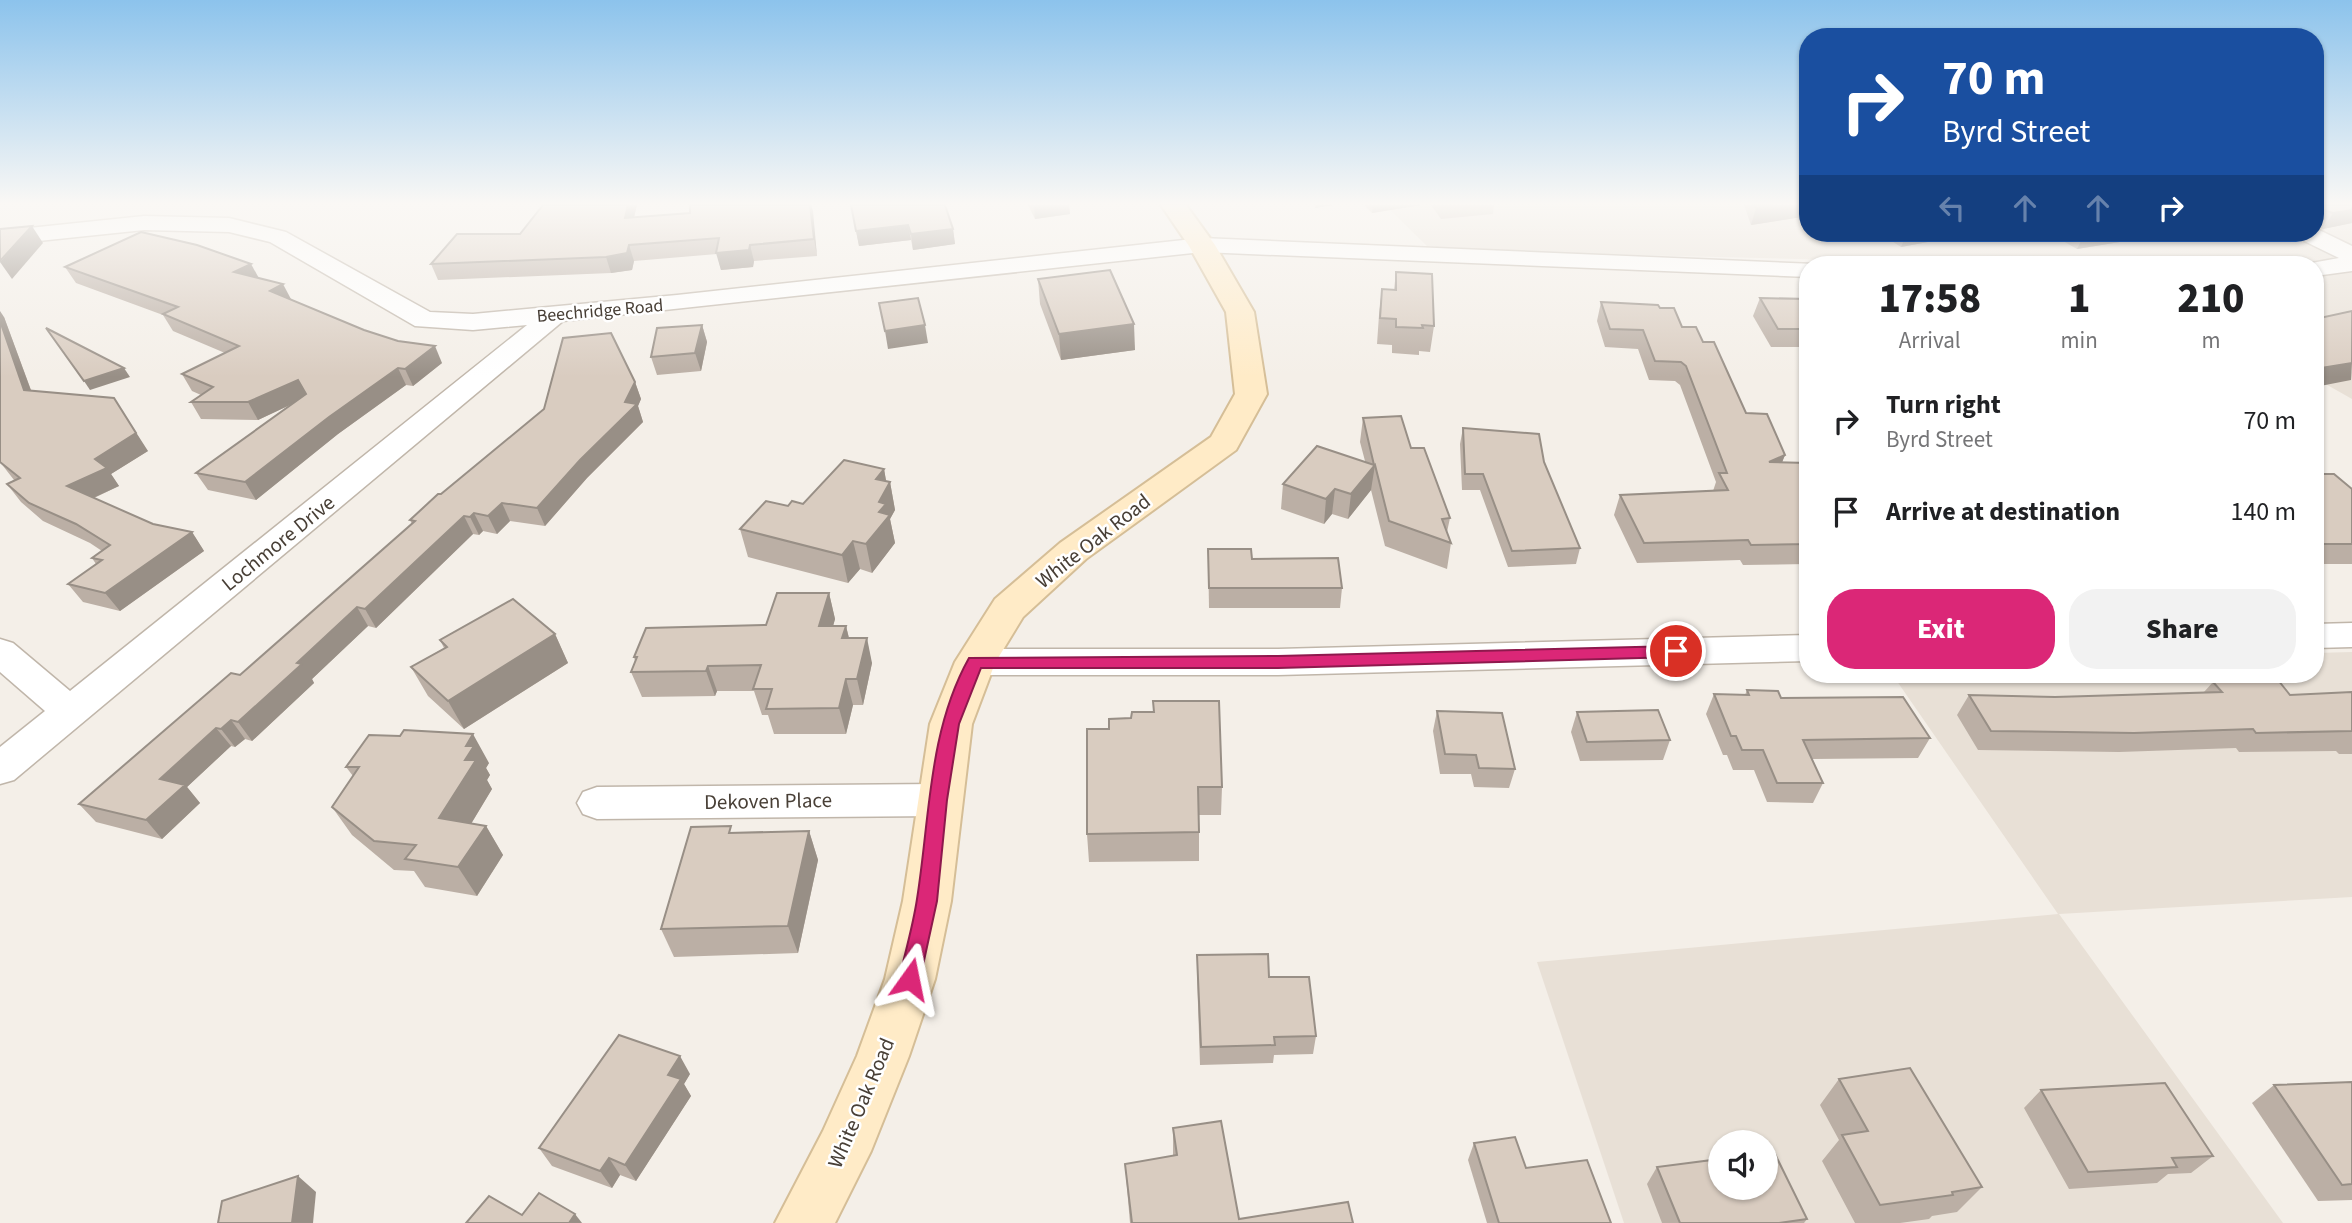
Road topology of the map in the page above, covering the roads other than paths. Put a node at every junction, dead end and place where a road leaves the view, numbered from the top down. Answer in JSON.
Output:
{"nodes":[{"id":1,"x":322,"y":262,"type":"edge"},
{"id":2,"x":1046,"y":262,"type":"edge"},
{"id":3,"x":1212,"y":262,"type":"edge"},
{"id":4,"x":1616,"y":262,"type":"edge"},
{"id":5,"x":2352,"y":264,"type":"edge"},
{"id":6,"x":2324,"y":268,"type":"edge"},
{"id":7,"x":1799,"y":270,"type":"edge"},
{"id":8,"x":554,"y":316,"type":"junction"},
{"id":9,"x":2352,"y":635,"type":"edge"},
{"id":10,"x":2324,"y":636,"type":"edge"},
{"id":11,"x":1799,"y":648,"type":"edge"},
{"id":12,"x":0,"y":652,"type":"edge"},
{"id":13,"x":975,"y":662,"type":"junction"},
{"id":14,"x":71,"y":712,"type":"junction"},
{"id":15,"x":0,"y":769,"type":"edge"},
{"id":16,"x":938,"y":800,"type":"junction"},
{"id":17,"x":597,"y":803,"type":"dead end"},
{"id":18,"x":804,"y":1223,"type":"edge"}],
"edges":[{"from":1,"to":8,"type":"street","name":"Beechridge Road"},
{"from":2,"to":8,"type":"street","name":"Beechridge Road"},
{"from":3,"to":13,"type":"street","name":"White Oak Road"},
{"from":4,"to":7,"type":"street","name":"Beechridge Road"},
{"from":5,"to":6,"type":"street"},
{"from":8,"to":14,"type":"street","name":"Lochmore Drive"},
{"from":9,"to":10,"type":"street"},
{"from":11,"to":13,"type":"street"},
{"from":12,"to":14,"type":"street"},
{"from":13,"to":16,"type":"street","name":"White Oak Road"},
{"from":14,"to":15,"type":"street","name":"Lochmore Drive"},
{"from":16,"to":17,"type":"street","name":"Dekoven Place"},
{"from":16,"to":18,"type":"street","name":"White Oak Road"}]}
